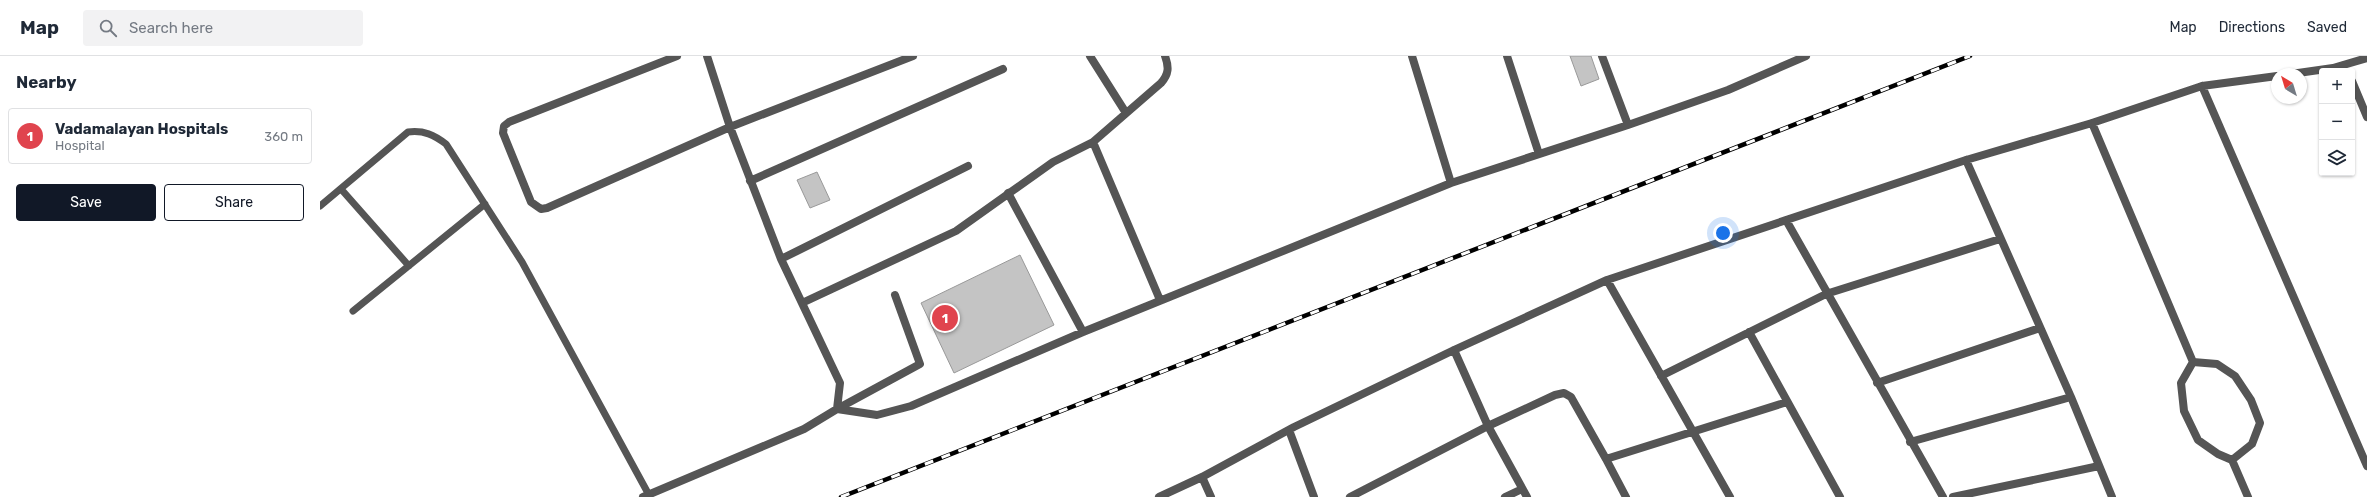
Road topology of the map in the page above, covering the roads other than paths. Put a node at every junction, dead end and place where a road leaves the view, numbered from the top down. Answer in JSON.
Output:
{"nodes":[{"id":1,"x":677,"y":56,"type":"edge"},
{"id":2,"x":707,"y":56,"type":"edge"},
{"id":3,"x":913,"y":56,"type":"edge"},
{"id":4,"x":1090,"y":56,"type":"edge"},
{"id":5,"x":1167,"y":56,"type":"edge"},
{"id":6,"x":1412,"y":56,"type":"edge"},
{"id":7,"x":1507,"y":56,"type":"edge"},
{"id":8,"x":1602,"y":56,"type":"edge"},
{"id":9,"x":1806,"y":56,"type":"edge"},
{"id":10,"x":2367,"y":58,"type":"edge"},
{"id":11,"x":2346,"y":68,"type":"edge"},
{"id":12,"x":1003,"y":69,"type":"dead end"},
{"id":13,"x":2319,"y":71,"type":"edge"},
{"id":14,"x":2307,"y":72,"type":"edge"},
{"id":15,"x":2271,"y":77,"type":"edge"},
{"id":16,"x":2202,"y":86,"type":"junction"},
{"id":17,"x":2355,"y":88,"type":"edge"},
{"id":18,"x":1126,"y":113,"type":"junction"},
{"id":19,"x":2367,"y":117,"type":"edge"},
{"id":20,"x":2092,"y":123,"type":"junction"},
{"id":21,"x":1628,"y":125,"type":"junction"},
{"id":22,"x":730,"y":127,"type":"junction"},
{"id":23,"x":1093,"y":142,"type":"junction"},
{"id":24,"x":1540,"y":154,"type":"junction"},
{"id":25,"x":1966,"y":160,"type":"junction"},
{"id":26,"x":968,"y":166,"type":"dead end"},
{"id":27,"x":750,"y":181,"type":"junction"},
{"id":28,"x":1451,"y":183,"type":"junction"},
{"id":29,"x":341,"y":189,"type":"junction"},
{"id":30,"x":1008,"y":193,"type":"junction"},
{"id":31,"x":484,"y":204,"type":"junction"},
{"id":32,"x":320,"y":206,"type":"edge"},
{"id":33,"x":1786,"y":220,"type":"junction"},
{"id":34,"x":2000,"y":239,"type":"junction"},
{"id":35,"x":781,"y":259,"type":"junction"},
{"id":36,"x":409,"y":266,"type":"junction"},
{"id":37,"x":1607,"y":280,"type":"junction"},
{"id":38,"x":895,"y":294,"type":"dead end"},
{"id":39,"x":1826,"y":294,"type":"junction"},
{"id":40,"x":1160,"y":300,"type":"junction"},
{"id":41,"x":802,"y":303,"type":"junction"},
{"id":42,"x":353,"y":311,"type":"dead end"},
{"id":43,"x":2040,"y":328,"type":"junction"},
{"id":44,"x":1083,"y":332,"type":"junction"},
{"id":45,"x":1749,"y":332,"type":"junction"},
{"id":46,"x":1454,"y":350,"type":"junction"},
{"id":47,"x":2193,"y":362,"type":"junction"},
{"id":48,"x":1661,"y":376,"type":"junction"},
{"id":49,"x":1877,"y":383,"type":"junction"},
{"id":50,"x":2071,"y":397,"type":"junction"},
{"id":51,"x":1787,"y":402,"type":"junction"},
{"id":52,"x":837,"y":409,"type":"junction"},
{"id":53,"x":1488,"y":426,"type":"junction"},
{"id":54,"x":1289,"y":430,"type":"junction"},
{"id":55,"x":1692,"y":432,"type":"junction"},
{"id":56,"x":1910,"y":442,"type":"junction"},
{"id":57,"x":1606,"y":459,"type":"junction"},
{"id":58,"x":2232,"y":460,"type":"junction"},
{"id":59,"x":2099,"y":466,"type":"junction"},
{"id":60,"x":2367,"y":466,"type":"edge"},
{"id":61,"x":1202,"y":477,"type":"junction"},
{"id":62,"x":1525,"y":493,"type":"edge"},
{"id":63,"x":646,"y":496,"type":"edge"},
{"id":64,"x":1159,"y":497,"type":"edge"},
{"id":65,"x":1211,"y":497,"type":"edge"},
{"id":66,"x":1314,"y":497,"type":"edge"},
{"id":67,"x":1350,"y":497,"type":"edge"},
{"id":68,"x":1505,"y":497,"type":"edge"},
{"id":69,"x":1626,"y":497,"type":"edge"},
{"id":70,"x":1730,"y":497,"type":"edge"},
{"id":71,"x":1840,"y":497,"type":"edge"},
{"id":72,"x":1943,"y":497,"type":"edge"},
{"id":73,"x":1953,"y":497,"type":"edge"},
{"id":74,"x":2112,"y":497,"type":"edge"},
{"id":75,"x":2248,"y":497,"type":"edge"}],
"edges":[{"from":1,"to":22,"type":"street"},
{"from":2,"to":22,"type":"street"},
{"from":3,"to":22,"type":"street"},
{"from":4,"to":18,"type":"street"},
{"from":5,"to":18,"type":"street"},
{"from":6,"to":28,"type":"street"},
{"from":7,"to":24,"type":"street"},
{"from":8,"to":21,"type":"street"},
{"from":9,"to":21,"type":"street"},
{"from":10,"to":11,"type":"street"},
{"from":12,"to":27,"type":"street"},
{"from":13,"to":14,"type":"street"},
{"from":15,"to":16,"type":"street"},
{"from":16,"to":20,"type":"street"},
{"from":16,"to":60,"type":"street"},
{"from":17,"to":19,"type":"street"},
{"from":18,"to":23,"type":"street"},
{"from":20,"to":25,"type":"street"},
{"from":20,"to":47,"type":"street"},
{"from":21,"to":24,"type":"street"},
{"from":22,"to":27,"type":"street"},
{"from":23,"to":30,"type":"street"},
{"from":23,"to":40,"type":"street"},
{"from":24,"to":28,"type":"street"},
{"from":25,"to":33,"type":"street"},
{"from":25,"to":34,"type":"street"},
{"from":26,"to":35,"type":"street"},
{"from":27,"to":35,"type":"street"},
{"from":28,"to":40,"type":"street"},
{"from":29,"to":31,"type":"lane"},
{"from":29,"to":32,"type":"lane"},
{"from":29,"to":36,"type":"lane"},
{"from":30,"to":41,"type":"street"},
{"from":30,"to":44,"type":"street"},
{"from":31,"to":36,"type":"lane"},
{"from":31,"to":63,"type":"lane"},
{"from":33,"to":37,"type":"street"},
{"from":33,"to":39,"type":"street"},
{"from":34,"to":39,"type":"street"},
{"from":34,"to":43,"type":"street"},
{"from":35,"to":41,"type":"street"},
{"from":36,"to":42,"type":"lane"},
{"from":37,"to":46,"type":"street"},
{"from":37,"to":48,"type":"street"},
{"from":38,"to":52,"type":"street"},
{"from":39,"to":45,"type":"street"},
{"from":39,"to":49,"type":"street"},
{"from":40,"to":44,"type":"street"},
{"from":41,"to":52,"type":"street"},
{"from":43,"to":49,"type":"street"},
{"from":43,"to":50,"type":"street"},
{"from":44,"to":52,"type":"street"},
{"from":45,"to":48,"type":"street"},
{"from":45,"to":51,"type":"street"},
{"from":46,"to":53,"type":"street"},
{"from":46,"to":54,"type":"street"},
{"from":47,"to":58,"type":"street"},
{"from":47,"to":58,"type":"street"},
{"from":48,"to":55,"type":"street"},
{"from":49,"to":56,"type":"street"},
{"from":50,"to":56,"type":"street"},
{"from":50,"to":59,"type":"street"},
{"from":51,"to":55,"type":"street"},
{"from":51,"to":71,"type":"street"},
{"from":52,"to":63,"type":"street"},
{"from":53,"to":57,"type":"street"},
{"from":53,"to":62,"type":"street"},
{"from":53,"to":67,"type":"street"},
{"from":54,"to":61,"type":"street"},
{"from":54,"to":66,"type":"street"},
{"from":55,"to":57,"type":"street"},
{"from":55,"to":70,"type":"street"},
{"from":56,"to":72,"type":"street"},
{"from":57,"to":69,"type":"street"},
{"from":58,"to":75,"type":"street"},
{"from":59,"to":73,"type":"street"},
{"from":59,"to":74,"type":"street"},
{"from":61,"to":64,"type":"street"},
{"from":61,"to":65,"type":"street"},
{"from":62,"to":68,"type":"street"}]}
